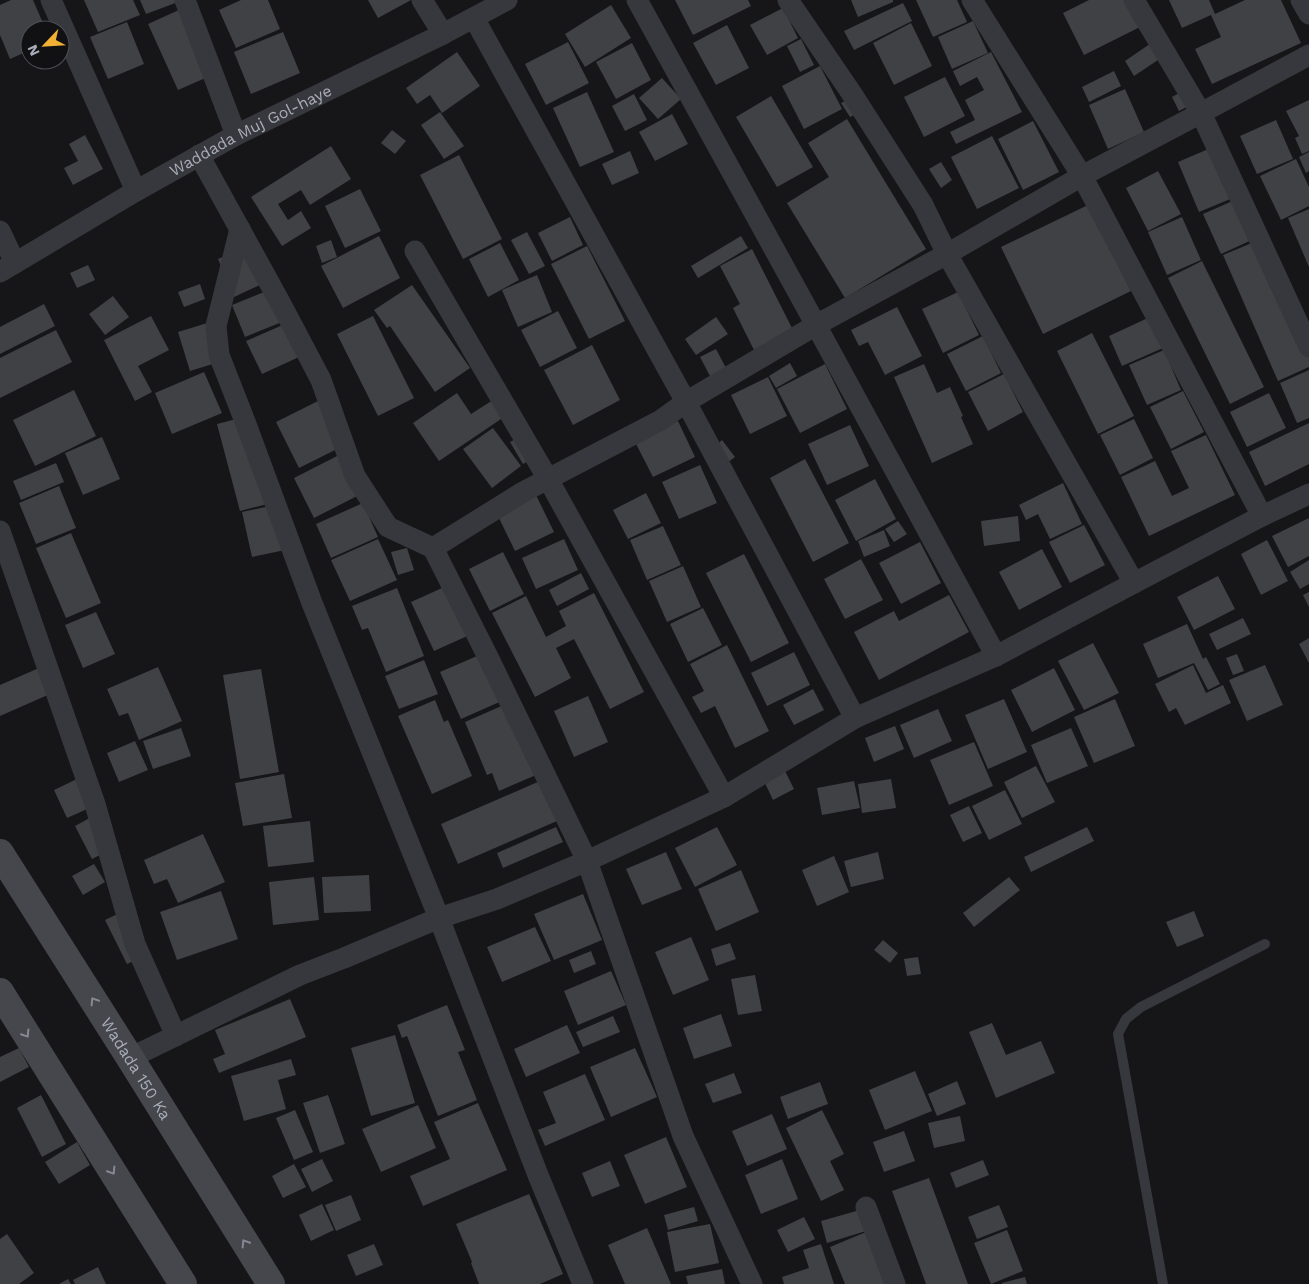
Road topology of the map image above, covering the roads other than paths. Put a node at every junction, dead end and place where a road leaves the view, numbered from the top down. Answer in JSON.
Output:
{"nodes":[{"id":1,"x":50,"y":0,"type":"edge"},
{"id":2,"x":184,"y":0,"type":"edge"},
{"id":3,"x":422,"y":0,"type":"edge"},
{"id":4,"x":507,"y":0,"type":"edge"},
{"id":5,"x":637,"y":0,"type":"edge"},
{"id":6,"x":788,"y":0,"type":"edge"},
{"id":7,"x":972,"y":0,"type":"edge"},
{"id":8,"x":1134,"y":0,"type":"edge"},
{"id":9,"x":1301,"y":0,"type":"edge"},
{"id":10,"x":1309,"y":14,"type":"edge"},
{"id":11,"x":474,"y":18,"type":"junction"},
{"id":12,"x":443,"y":34,"type":"junction"},
{"id":13,"x":1309,"y":54,"type":"edge"},
{"id":14,"x":1201,"y":113,"type":"junction"},
{"id":15,"x":236,"y":135,"type":"junction"},
{"id":16,"x":199,"y":155,"type":"junction"},
{"id":17,"x":1082,"y":176,"type":"junction"},
{"id":18,"x":136,"y":191,"type":"junction"},
{"id":19,"x":240,"y":229,"type":"junction"},
{"id":20,"x":0,"y":231,"type":"edge"},
{"id":21,"x":415,"y":250,"type":"dead end"},
{"id":22,"x":947,"y":254,"type":"junction"},
{"id":23,"x":7,"y":268,"type":"edge"},
{"id":24,"x":816,"y":325,"type":"junction"},
{"id":25,"x":1309,"y":347,"type":"edge"},
{"id":26,"x":686,"y":402,"type":"junction"},
{"id":27,"x":548,"y":479,"type":"junction"},
{"id":28,"x":1309,"y":494,"type":"edge"},
{"id":29,"x":1262,"y":516,"type":"junction"},
{"id":30,"x":0,"y":531,"type":"edge"},
{"id":31,"x":433,"y":548,"type":"junction"},
{"id":32,"x":1134,"y":583,"type":"junction"},
{"id":33,"x":996,"y":656,"type":"junction"},
{"id":34,"x":855,"y":718,"type":"junction"},
{"id":35,"x":724,"y":797,"type":"junction"},
{"id":36,"x":0,"y":854,"type":"edge"},
{"id":37,"x":587,"y":861,"type":"junction"},
{"id":38,"x":439,"y":918,"type":"junction"},
{"id":39,"x":1265,"y":944,"type":"dead end"},
{"id":40,"x":0,"y":992,"type":"edge"},
{"id":41,"x":176,"y":1036,"type":"junction"},
{"id":42,"x":130,"y":1058,"type":"junction"},
{"id":43,"x":866,"y":1207,"type":"dead end"},
{"id":44,"x":182,"y":1284,"type":"edge"},
{"id":45,"x":271,"y":1284,"type":"edge"},
{"id":46,"x":583,"y":1284,"type":"edge"},
{"id":47,"x":752,"y":1284,"type":"edge"},
{"id":48,"x":895,"y":1284,"type":"edge"},
{"id":49,"x":1163,"y":1284,"type":"edge"}],
"edges":[{"from":1,"to":18,"type":"street"},
{"from":2,"to":15,"type":"street"},
{"from":3,"to":12,"type":"street"},
{"from":4,"to":11,"type":"street","name":"Waddada Muj Gol-haye"},
{"from":5,"to":24,"type":"street"},
{"from":6,"to":22,"type":"street"},
{"from":7,"to":17,"type":"street"},
{"from":8,"to":14,"type":"street"},
{"from":9,"to":10,"type":"street"},
{"from":11,"to":12,"type":"street","name":"Waddada Muj Gol-haye"},
{"from":11,"to":26,"type":"street"},
{"from":12,"to":15,"type":"street","name":"Waddada Muj Gol-haye"},
{"from":13,"to":14,"type":"street"},
{"from":14,"to":17,"type":"street"},
{"from":14,"to":25,"type":"street"},
{"from":15,"to":16,"type":"street","name":"Waddada Muj Gol-haye"},
{"from":16,"to":18,"type":"street","name":"Waddada Muj Gol-haye"},
{"from":16,"to":19,"type":"street"},
{"from":17,"to":22,"type":"street"},
{"from":17,"to":29,"type":"street"},
{"from":18,"to":23,"type":"street","name":"Waddada Muj Gol-haye"},
{"from":19,"to":31,"type":"street"},
{"from":19,"to":38,"type":"street"},
{"from":20,"to":23,"type":"street"},
{"from":21,"to":27,"type":"street"},
{"from":22,"to":24,"type":"street"},
{"from":22,"to":32,"type":"street"},
{"from":24,"to":26,"type":"street"},
{"from":24,"to":33,"type":"street"},
{"from":26,"to":27,"type":"street"},
{"from":26,"to":34,"type":"street"},
{"from":27,"to":31,"type":"street"},
{"from":27,"to":35,"type":"street"},
{"from":28,"to":29,"type":"street"},
{"from":29,"to":32,"type":"street"},
{"from":30,"to":41,"type":"street"},
{"from":31,"to":37,"type":"street"},
{"from":32,"to":33,"type":"street"},
{"from":33,"to":34,"type":"street"},
{"from":34,"to":35,"type":"street"},
{"from":35,"to":37,"type":"street"},
{"from":42,"to":36,"type":"street","name":"Wadada 150 Ka","one_way":true},
{"from":37,"to":38,"type":"street"},
{"from":37,"to":47,"type":"street"},
{"from":38,"to":41,"type":"street"},
{"from":38,"to":46,"type":"street"},
{"from":39,"to":49,"type":"lane"},
{"from":40,"to":44,"type":"street","one_way":true},
{"from":41,"to":42,"type":"street"},
{"from":45,"to":42,"type":"street","name":"Wadada 150 Ka","one_way":true},
{"from":43,"to":48,"type":"street"}]}
